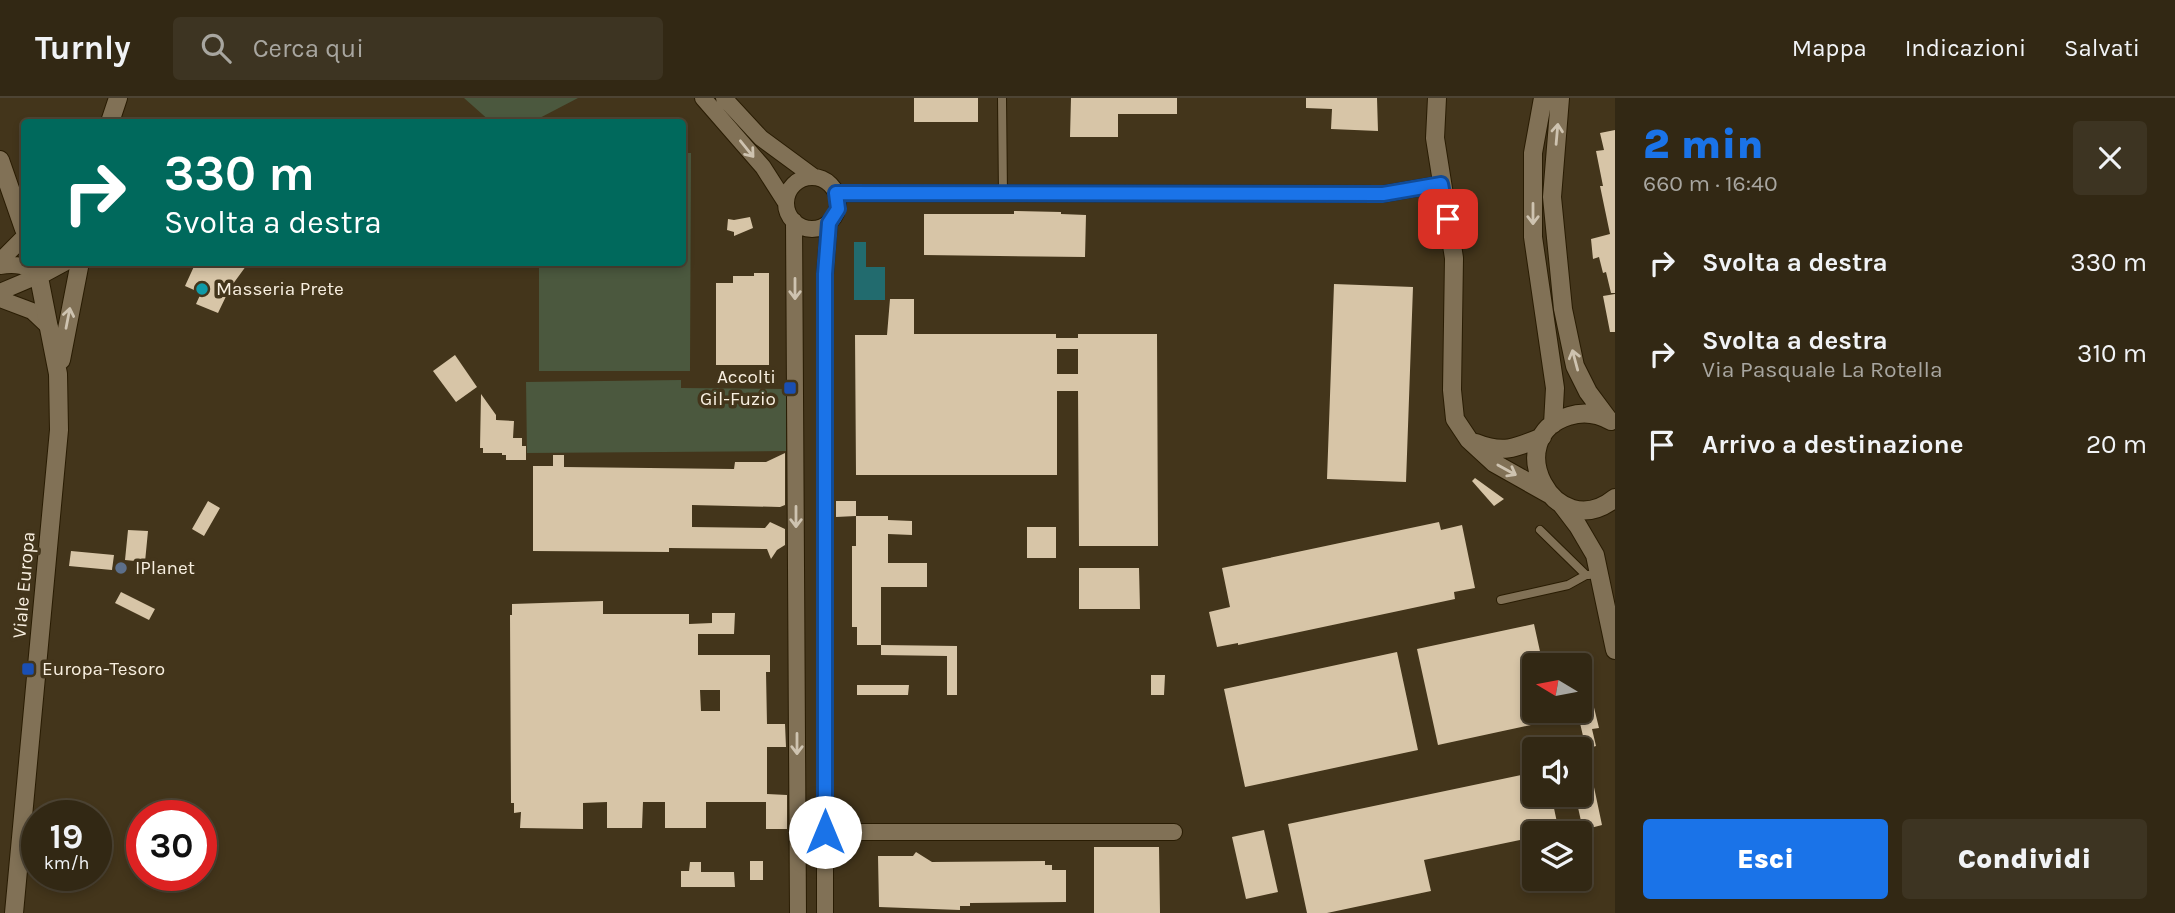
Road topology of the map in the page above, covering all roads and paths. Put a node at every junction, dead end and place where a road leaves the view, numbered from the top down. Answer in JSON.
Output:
{"nodes":[{"id":1,"x":118,"y":98,"type":"edge"},
{"id":2,"x":703,"y":98,"type":"edge"},
{"id":3,"x":724,"y":98,"type":"edge"},
{"id":4,"x":1002,"y":98,"type":"edge"},
{"id":5,"x":1437,"y":98,"type":"edge"},
{"id":6,"x":1543,"y":98,"type":"edge"},
{"id":7,"x":1560,"y":98,"type":"edge"},
{"id":8,"x":111,"y":119,"type":"edge"},
{"id":9,"x":0,"y":160,"type":"edge"},
{"id":10,"x":814,"y":177,"type":"junction"},
{"id":11,"x":7,"y":178,"type":"junction"},
{"id":12,"x":1441,"y":184,"type":"junction"},
{"id":13,"x":21,"y":186,"type":"edge"},
{"id":14,"x":836,"y":193,"type":"junction"},
{"id":15,"x":1003,"y":194,"type":"junction"},
{"id":16,"x":786,"y":203,"type":"junction"},
{"id":17,"x":21,"y":220,"type":"edge"},
{"id":18,"x":794,"y":221,"type":"junction"},
{"id":19,"x":829,"y":223,"type":"junction"},
{"id":20,"x":21,"y":240,"type":"edge"},
{"id":21,"x":0,"y":264,"type":"edge"},
{"id":22,"x":21,"y":266,"type":"edge"},
{"id":23,"x":79,"y":266,"type":"edge"},
{"id":24,"x":38,"y":269,"type":"edge"},
{"id":25,"x":0,"y":292,"type":"edge"},
{"id":26,"x":0,"y":299,"type":"edge"},
{"id":27,"x":50,"y":328,"type":"junction"},
{"id":28,"x":58,"y":374,"type":"junction"},
{"id":29,"x":1611,"y":421,"type":"edge"},
{"id":30,"x":1548,"y":431,"type":"junction"},
{"id":31,"x":1469,"y":440,"type":"junction"},
{"id":32,"x":1615,"y":498,"type":"edge"},
{"id":33,"x":1555,"y":499,"type":"junction"},
{"id":34,"x":1540,"y":530,"type":"dead end"},
{"id":35,"x":1592,"y":575,"type":"junction"},
{"id":36,"x":1500,"y":600,"type":"dead end"},
{"id":37,"x":1615,"y":650,"type":"edge"},
{"id":38,"x":825,"y":832,"type":"junction"},
{"id":39,"x":1174,"y":832,"type":"dead end"},
{"id":40,"x":14,"y":913,"type":"edge"},
{"id":41,"x":797,"y":913,"type":"edge"},
{"id":42,"x":825,"y":913,"type":"edge"}],
"edges":[{"from":1,"to":8,"type":"street"},
{"from":2,"to":16,"type":"street","one_way":true},
{"from":3,"to":10,"type":"street"},
{"from":4,"to":15,"type":"lane"},
{"from":5,"to":12,"type":"street"},
{"from":6,"to":30,"type":"street","one_way":true},
{"from":29,"to":7,"type":"street","one_way":true},
{"from":9,"to":11,"type":"street"},
{"from":10,"to":14,"type":"street"},
{"from":10,"to":16,"type":"street"},
{"from":11,"to":13,"type":"street"},
{"from":11,"to":17,"type":"street"},
{"from":12,"to":15,"type":"street"},
{"from":12,"to":31,"type":"street"},
{"from":14,"to":15,"type":"street"},
{"from":14,"to":19,"type":"street"},
{"from":16,"to":18,"type":"street"},
{"from":18,"to":19,"type":"street"},
{"from":18,"to":41,"type":"street","one_way":true},
{"from":19,"to":38,"type":"street"},
{"from":20,"to":21,"type":"street"},
{"from":21,"to":22,"type":"street"},
{"from":28,"to":23,"type":"street","one_way":true},
{"from":24,"to":25,"type":"street"},
{"from":24,"to":27,"type":"street","name":"Viale Europa"},
{"from":26,"to":27,"type":"street"},
{"from":27,"to":28,"type":"street","name":"Viale Europa"},
{"from":28,"to":40,"type":"street","name":"Viale Europa"},
{"from":29,"to":30,"type":"street"},
{"from":30,"to":31,"type":"street"},
{"from":30,"to":33,"type":"street"},
{"from":31,"to":33,"type":"street","one_way":true},
{"from":32,"to":33,"type":"street"},
{"from":33,"to":35,"type":"street"},
{"from":34,"to":35,"type":"lane"},
{"from":35,"to":36,"type":"lane"},
{"from":35,"to":37,"type":"street"},
{"from":38,"to":39,"type":"street"},
{"from":38,"to":42,"type":"street"}]}
